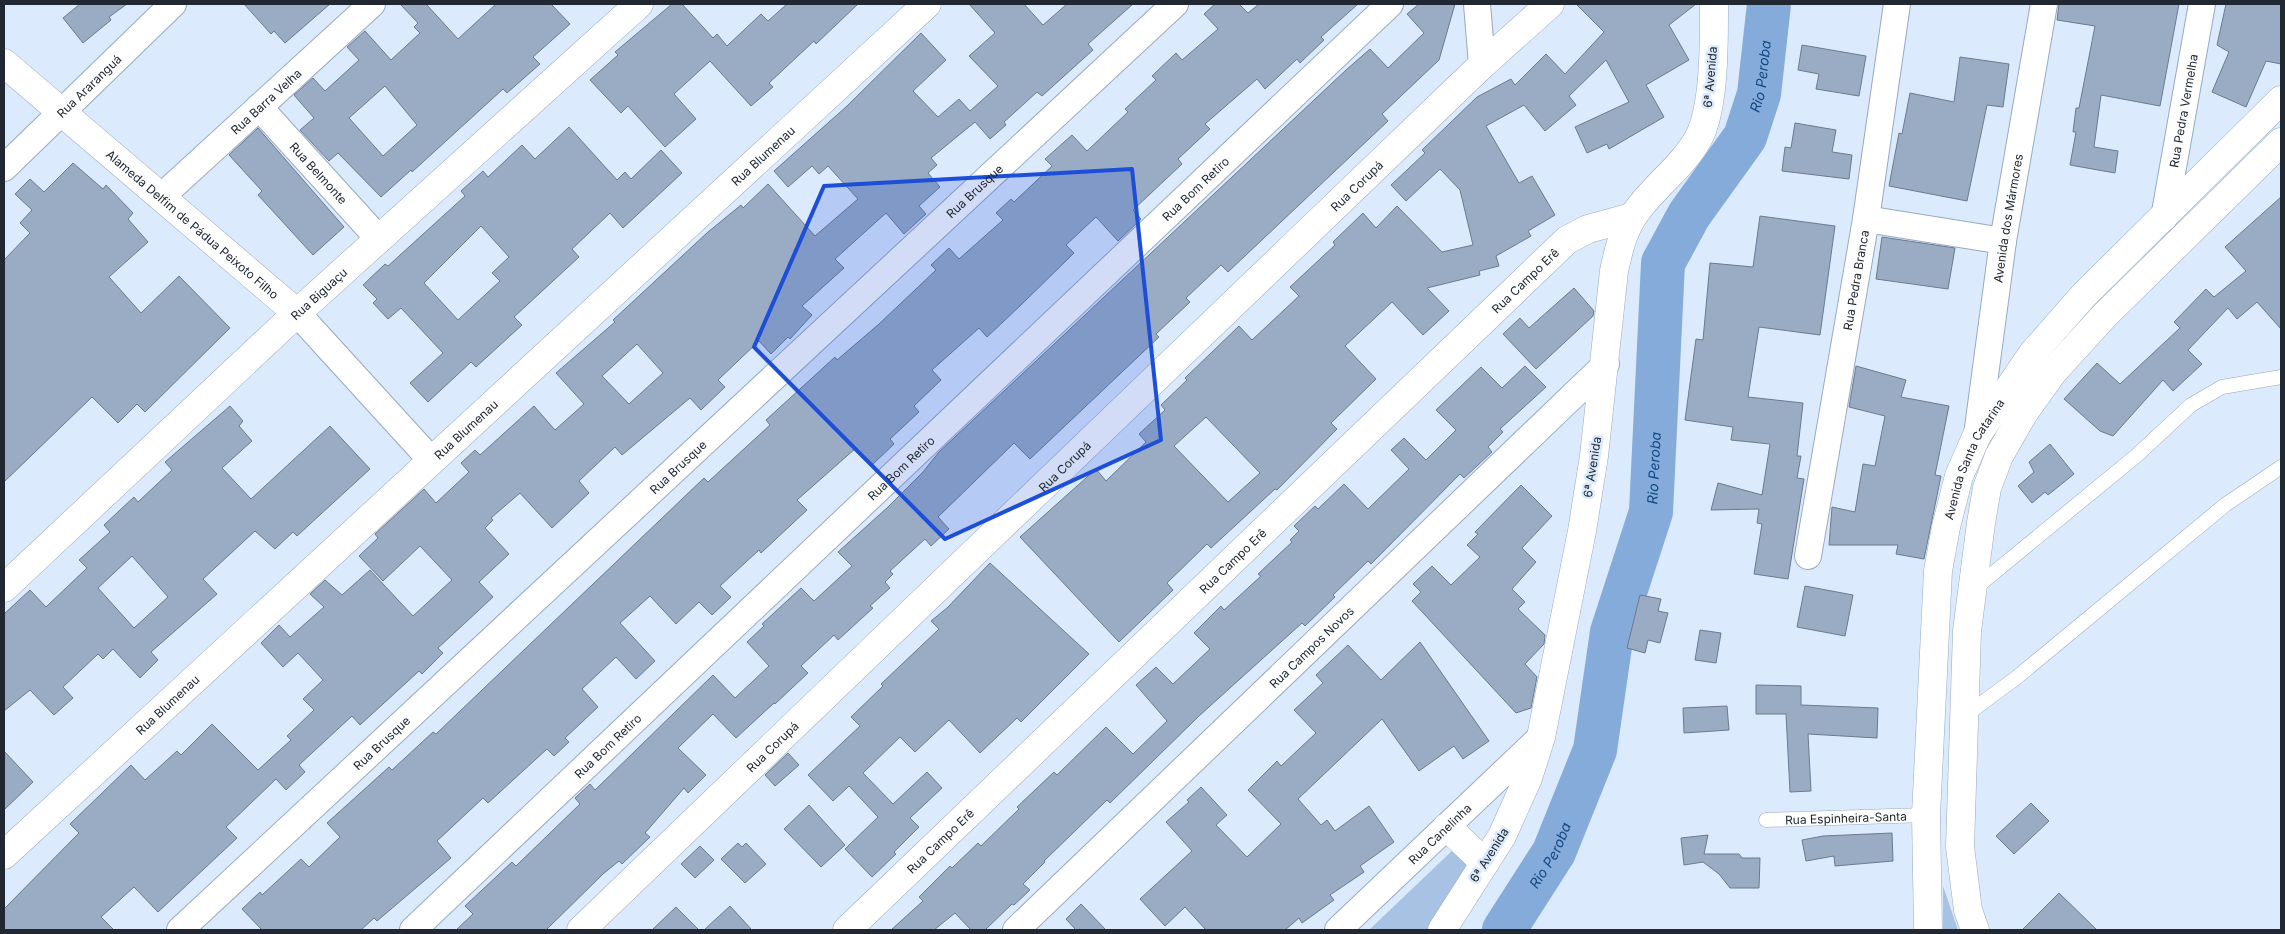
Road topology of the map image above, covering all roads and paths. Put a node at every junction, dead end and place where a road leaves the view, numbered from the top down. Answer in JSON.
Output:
{"nodes":[{"id":1,"x":173,"y":4,"type":"edge"},
{"id":2,"x":372,"y":4,"type":"edge"},
{"id":3,"x":639,"y":4,"type":"edge"},
{"id":4,"x":927,"y":4,"type":"edge"},
{"id":5,"x":1175,"y":4,"type":"edge"},
{"id":6,"x":1390,"y":4,"type":"edge"},
{"id":7,"x":1477,"y":4,"type":"edge"},
{"id":8,"x":1550,"y":4,"type":"edge"},
{"id":9,"x":1714,"y":4,"type":"edge"},
{"id":10,"x":1897,"y":4,"type":"edge"},
{"id":11,"x":2044,"y":4,"type":"edge"},
{"id":12,"x":2202,"y":4,"type":"edge"},
{"id":13,"x":4,"y":63,"type":"edge"},
{"id":14,"x":1482,"y":65,"type":"junction"},
{"id":15,"x":2281,"y":100,"type":"edge"},
{"id":16,"x":259,"y":107,"type":"junction"},
{"id":17,"x":61,"y":112,"type":"junction"},
{"id":18,"x":2281,"y":142,"type":"edge"},
{"id":19,"x":4,"y":168,"type":"edge"},
{"id":20,"x":161,"y":197,"type":"junction"},
{"id":21,"x":1632,"y":217,"type":"junction"},
{"id":22,"x":2164,"y":218,"type":"junction"},
{"id":23,"x":1866,"y":219,"type":"junction"},
{"id":24,"x":378,"y":239,"type":"junction"},
{"id":25,"x":2003,"y":241,"type":"junction"},
{"id":26,"x":297,"y":313,"type":"junction"},
{"id":27,"x":1606,"y":364,"type":"junction"},
{"id":28,"x":2281,"y":377,"type":"edge"},
{"id":29,"x":1976,"y":434,"type":"junction"},
{"id":30,"x":432,"y":461,"type":"junction"},
{"id":31,"x":2281,"y":466,"type":"edge"},
{"id":32,"x":1808,"y":556,"type":"dead end"},
{"id":33,"x":4,"y":588,"type":"edge"},
{"id":34,"x":1970,"y":593,"type":"junction"},
{"id":35,"x":1963,"y":718,"type":"junction"},
{"id":36,"x":1541,"y":737,"type":"junction"},
{"id":37,"x":1926,"y":816,"type":"junction"},
{"id":38,"x":1766,"y":820,"type":"dead end"},
{"id":39,"x":1447,"y":827,"type":"junction"},
{"id":40,"x":4,"y":856,"type":"edge"},
{"id":41,"x":1485,"y":863,"type":"junction"},
{"id":42,"x":180,"y":930,"type":"edge"},
{"id":43,"x":413,"y":930,"type":"edge"},
{"id":44,"x":581,"y":930,"type":"edge"},
{"id":45,"x":847,"y":930,"type":"edge"},
{"id":46,"x":1016,"y":930,"type":"edge"},
{"id":47,"x":1338,"y":930,"type":"edge"},
{"id":48,"x":1442,"y":930,"type":"edge"},
{"id":49,"x":1928,"y":930,"type":"edge"},
{"id":50,"x":1975,"y":930,"type":"edge"}],
"edges":[{"from":1,"to":17,"type":"street","name":"Rua Araranguá"},
{"from":2,"to":16,"type":"street","name":"Rua Barra Velha"},
{"from":3,"to":24,"type":"street","name":"Rua Biguaçu"},
{"from":4,"to":30,"type":"street","name":"Rua Blumenau"},
{"from":5,"to":42,"type":"street","name":"Rua Brusque"},
{"from":6,"to":43,"type":"street","name":"Rua Bom Retiro"},
{"from":7,"to":14,"type":"street"},
{"from":8,"to":14,"type":"street","name":"Rua Corupá"},
{"from":9,"to":21,"type":"street","name":"6ª Avenida"},
{"from":10,"to":23,"type":"street","name":"Rua Pedra Branca"},
{"from":11,"to":25,"type":"street","name":"Avenida dos Mármores"},
{"from":12,"to":22,"type":"street","name":"Rua Pedra Vermelha"},
{"from":13,"to":17,"type":"street","name":"Alameda Delfim de Pádua Peixoto Filho"},
{"from":14,"to":44,"type":"street","name":"Rua Corupá"},
{"from":15,"to":22,"type":"street","name":"Avenida Santa Catarina"},
{"from":16,"to":20,"type":"street","name":"Rua Barra Velha"},
{"from":16,"to":24,"type":"street","name":"Rua Belmonte"},
{"from":17,"to":19,"type":"street","name":"Rua Araranguá"},
{"from":17,"to":20,"type":"street","name":"Alameda Delfim de Pádua Peixoto Filho"},
{"from":18,"to":34,"type":"street","name":"Avenida Santa Catarina"},
{"from":20,"to":26,"type":"street","name":"Alameda Delfim de Pádua Peixoto Filho"},
{"from":21,"to":27,"type":"street","name":"6ª Avenida"},
{"from":21,"to":45,"type":"street","name":"Rua Campo Erê"},
{"from":22,"to":29,"type":"street","name":"Avenida Santa Catarina"},
{"from":23,"to":25,"type":"street"},
{"from":23,"to":32,"type":"street","name":"Rua Pedra Branca"},
{"from":24,"to":26,"type":"street","name":"Rua Biguaçu"},
{"from":25,"to":29,"type":"street","name":"Avenida dos Mármores"},
{"from":26,"to":30,"type":"street","name":"Alameda Delfim de Pádua Peixoto Filho"},
{"from":26,"to":33,"type":"street","name":"Rua Biguaçu"},
{"from":27,"to":36,"type":"street","name":"6ª Avenida"},
{"from":27,"to":46,"type":"street","name":"Rua Campos Novos"},
{"from":28,"to":34,"type":"lane"},
{"from":29,"to":37,"type":"street","name":"Avenida Santa Catarina"},
{"from":30,"to":40,"type":"street","name":"Rua Blumenau"},
{"from":31,"to":35,"type":"lane"},
{"from":34,"to":35,"type":"street","name":"Avenida Santa Catarina"},
{"from":35,"to":50,"type":"street","name":"Avenida Santa Catarina"},
{"from":36,"to":39,"type":"street","name":"Rua Canelinha"},
{"from":36,"to":41,"type":"street","name":"6ª Avenida"},
{"from":37,"to":38,"type":"lane","name":"Rua Espinheira-Santa"},
{"from":37,"to":49,"type":"street","name":"Avenida Santa Catarina"},
{"from":39,"to":41,"type":"street"},
{"from":39,"to":47,"type":"street","name":"Rua Canelinha"},
{"from":41,"to":48,"type":"street","name":"6ª Avenida"}]}
